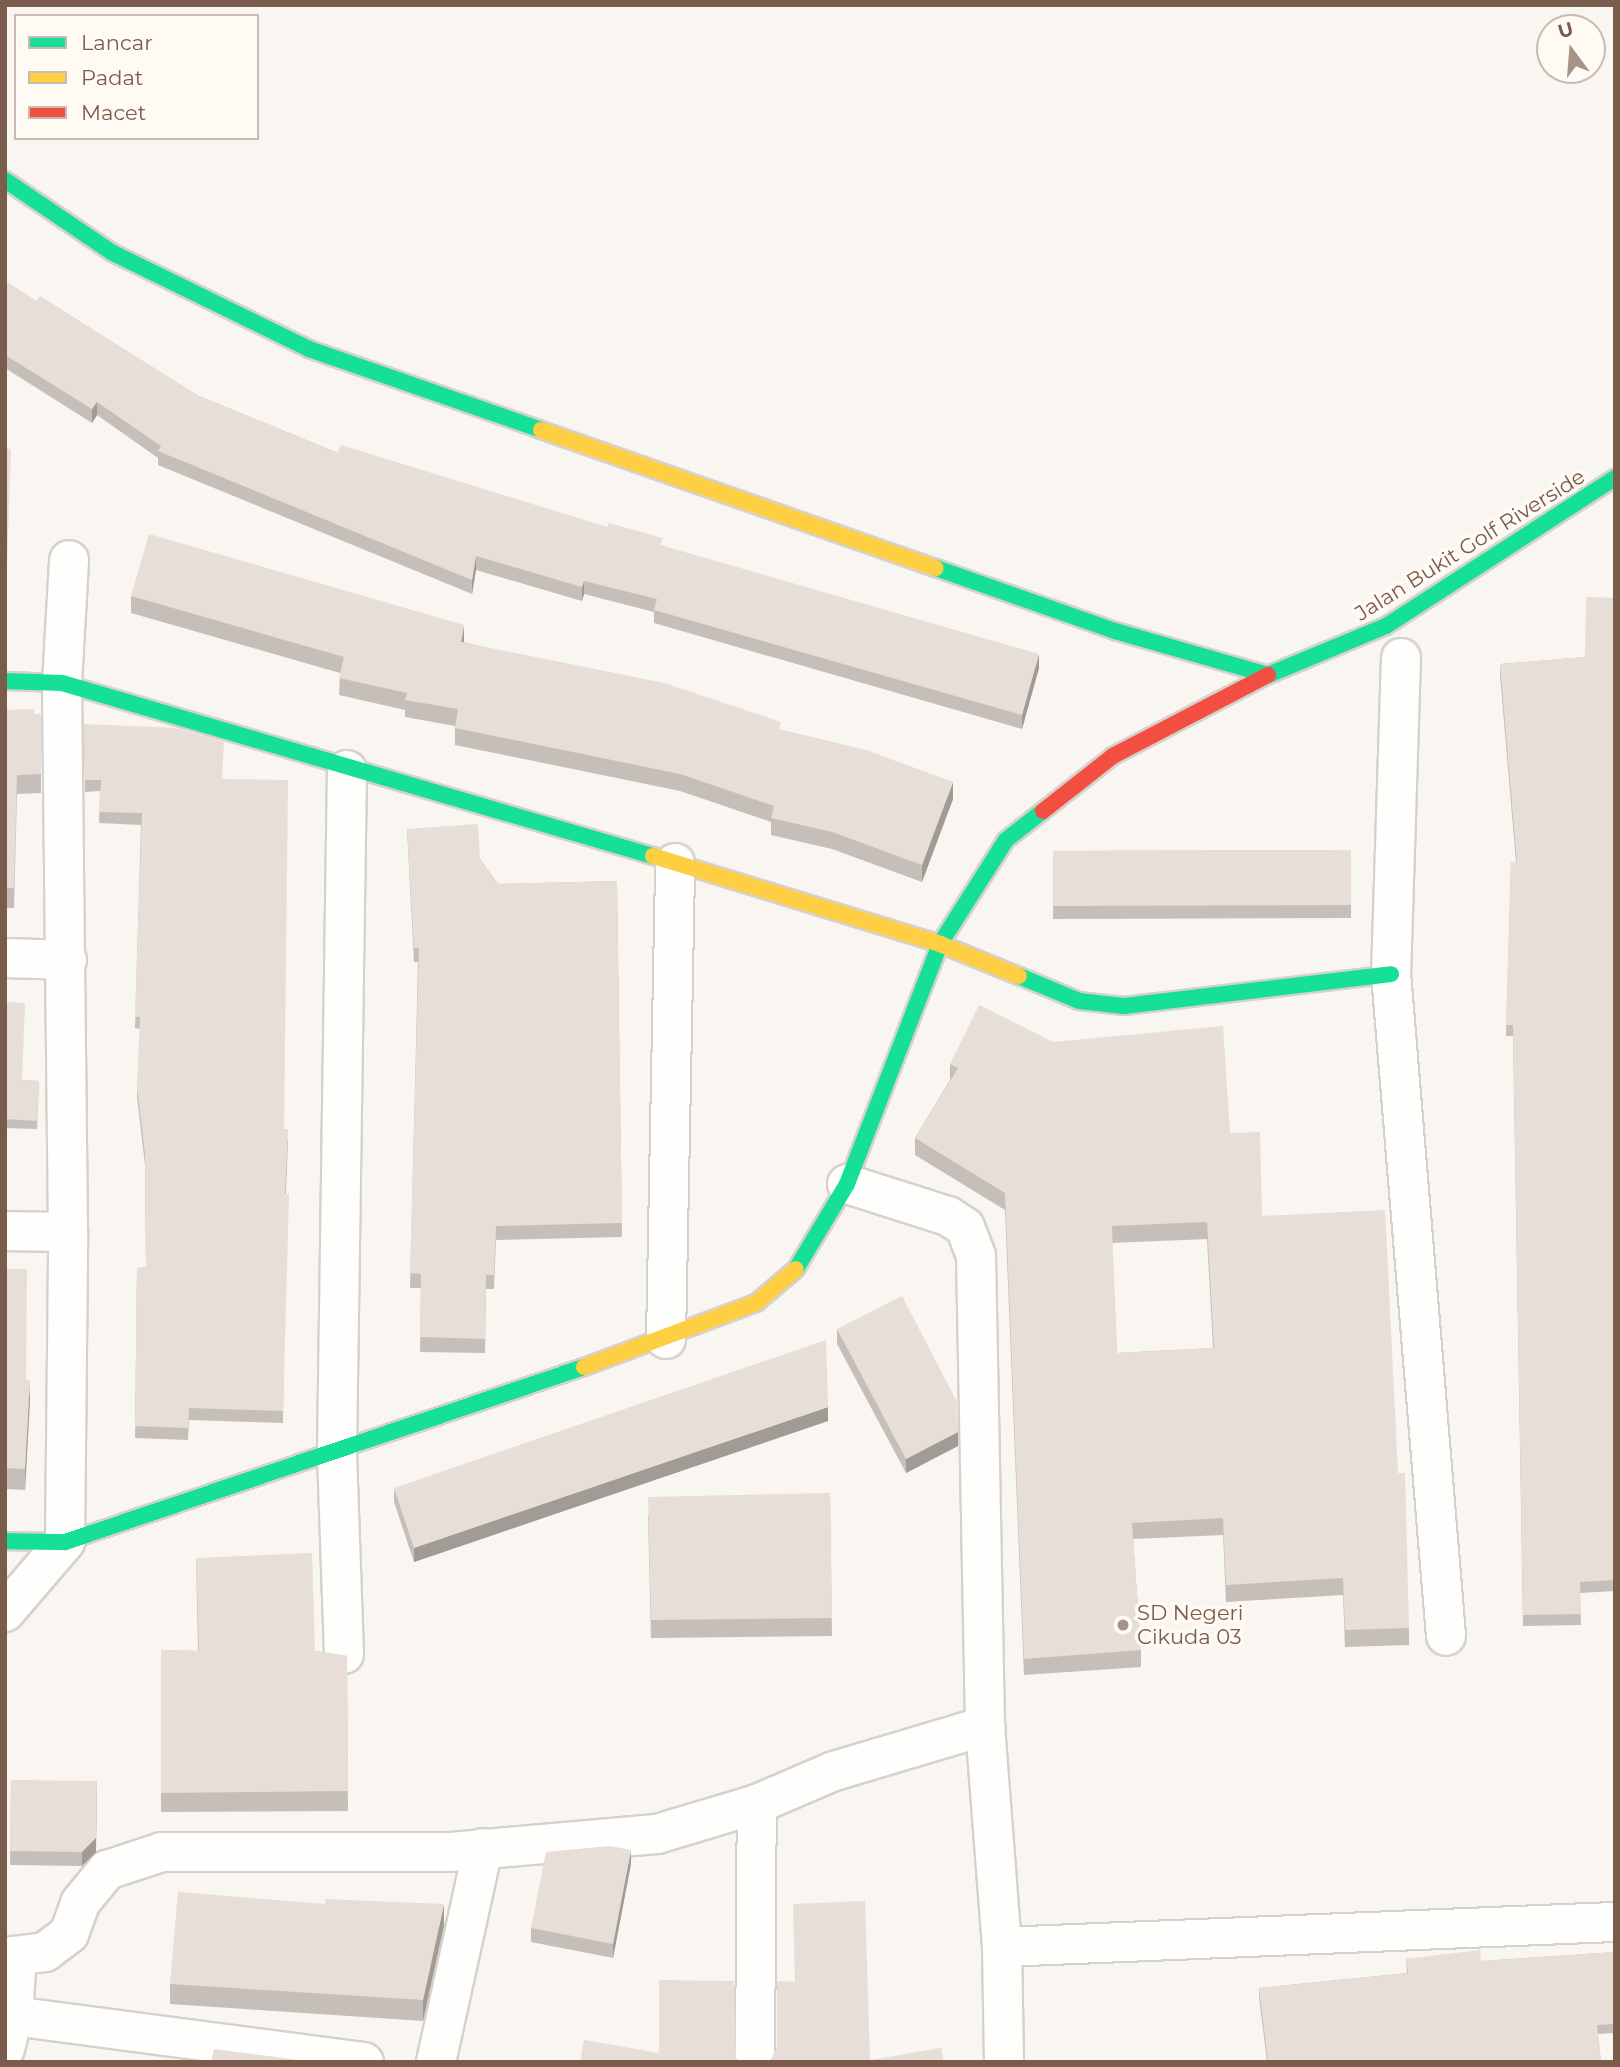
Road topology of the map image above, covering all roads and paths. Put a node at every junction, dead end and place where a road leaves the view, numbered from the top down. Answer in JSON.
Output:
{"nodes":[{"id":1,"x":5,"y":180,"type":"edge"},
{"id":2,"x":1615,"y":478,"type":"edge"},
{"id":3,"x":69,"y":560,"type":"dead end"},
{"id":4,"x":1401,"y":658,"type":"dead end"},
{"id":5,"x":1268,"y":675,"type":"junction"},
{"id":6,"x":5,"y":681,"type":"edge"},
{"id":7,"x":62,"y":683,"type":"junction"},
{"id":8,"x":347,"y":769,"type":"junction"},
{"id":9,"x":675,"y":863,"type":"junction"},
{"id":10,"x":940,"y":944,"type":"junction"},
{"id":11,"x":5,"y":958,"type":"edge"},
{"id":12,"x":66,"y":960,"type":"junction"},
{"id":13,"x":1391,"y":974,"type":"junction"},
{"id":14,"x":846,"y":1184,"type":"junction"},
{"id":15,"x":5,"y":1231,"type":"edge"},
{"id":16,"x":68,"y":1232,"type":"junction"},
{"id":17,"x":666,"y":1339,"type":"junction"},
{"id":18,"x":337,"y":1450,"type":"junction"},
{"id":19,"x":5,"y":1541,"type":"edge"},
{"id":20,"x":65,"y":1542,"type":"junction"},
{"id":21,"x":5,"y":1612,"type":"edge"},
{"id":22,"x":1446,"y":1636,"type":"dead end"},
{"id":23,"x":344,"y":1654,"type":"edge"},
{"id":24,"x":985,"y":1726,"type":"junction"},
{"id":25,"x":757,"y":1804,"type":"junction"},
{"id":26,"x":483,"y":1849,"type":"junction"},
{"id":27,"x":1615,"y":1922,"type":"edge"},
{"id":28,"x":1002,"y":1948,"type":"junction"},
{"id":29,"x":11,"y":1956,"type":"edge"},
{"id":30,"x":9,"y":2032,"type":"edge"},
{"id":31,"x":364,"y":2062,"type":"edge"},
{"id":32,"x":436,"y":2062,"type":"edge"},
{"id":33,"x":755,"y":2062,"type":"edge"},
{"id":34,"x":1004,"y":2062,"type":"edge"}],
"edges":[{"from":1,"to":5,"type":"street"},
{"from":2,"to":5,"type":"street","name":"Jalan Bukit Golf Riverside"},
{"from":3,"to":7,"type":"street"},
{"from":4,"to":13,"type":"street"},
{"from":5,"to":10,"type":"street","name":"Jalan Bukit Golf Riverside"},
{"from":6,"to":7,"type":"street"},
{"from":7,"to":8,"type":"street"},
{"from":7,"to":12,"type":"street"},
{"from":8,"to":9,"type":"street"},
{"from":8,"to":18,"type":"street"},
{"from":9,"to":10,"type":"street"},
{"from":9,"to":17,"type":"street"},
{"from":10,"to":13,"type":"street"},
{"from":10,"to":14,"type":"street","name":"Jalan Bukit Golf Riverside"},
{"from":11,"to":12,"type":"street"},
{"from":12,"to":16,"type":"street"},
{"from":13,"to":22,"type":"street"},
{"from":14,"to":17,"type":"street","name":"Jalan Bukit Golf Riverside"},
{"from":14,"to":24,"type":"street"},
{"from":15,"to":16,"type":"street"},
{"from":16,"to":20,"type":"street"},
{"from":17,"to":18,"type":"street","name":"Jalan Bukit Golf Riverside"},
{"from":18,"to":20,"type":"street","name":"Jalan Bukit Golf Riverside"},
{"from":18,"to":23,"type":"street"},
{"from":19,"to":20,"type":"street","name":"Jalan Bukit Golf Riverside"},
{"from":20,"to":21,"type":"street"},
{"from":24,"to":25,"type":"street"},
{"from":24,"to":28,"type":"street"},
{"from":25,"to":26,"type":"street"},
{"from":25,"to":33,"type":"street"},
{"from":26,"to":29,"type":"street"},
{"from":26,"to":32,"type":"street"},
{"from":27,"to":28,"type":"street"},
{"from":28,"to":34,"type":"street"},
{"from":29,"to":30,"type":"street"},
{"from":30,"to":31,"type":"street"}]}
